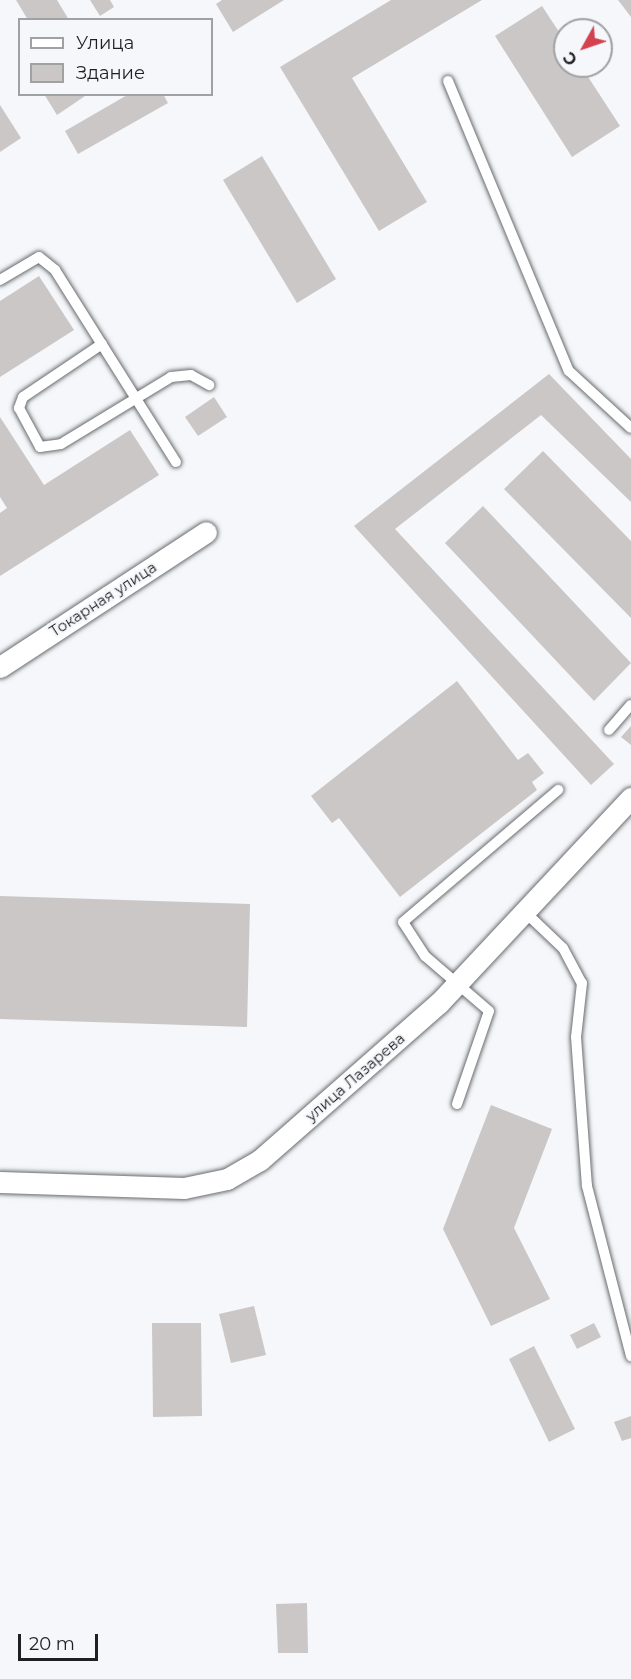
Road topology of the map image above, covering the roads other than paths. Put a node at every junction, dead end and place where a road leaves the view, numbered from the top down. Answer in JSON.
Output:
{"nodes":[{"id":1,"x":448,"y":81,"type":"dead end"},
{"id":2,"x":0,"y":280,"type":"edge"},
{"id":3,"x":102,"y":344,"type":"junction"},
{"id":4,"x":209,"y":385,"type":"dead end"},
{"id":5,"x":134,"y":395,"type":"junction"},
{"id":6,"x":631,"y":428,"type":"edge"},
{"id":7,"x":176,"y":462,"type":"dead end"},
{"id":8,"x":206,"y":532,"type":"dead end"},
{"id":9,"x":0,"y":667,"type":"edge"},
{"id":10,"x":631,"y":705,"type":"edge"},
{"id":11,"x":609,"y":730,"type":"dead end"},
{"id":12,"x":558,"y":790,"type":"dead end"},
{"id":13,"x":631,"y":798,"type":"edge"},
{"id":14,"x":525,"y":912,"type":"junction"},
{"id":15,"x":459,"y":981,"type":"junction"},
{"id":16,"x":457,"y":1104,"type":"dead end"},
{"id":17,"x":0,"y":1182,"type":"edge"},
{"id":18,"x":631,"y":1356,"type":"edge"}],
"edges":[{"from":1,"to":6,"type":"lane"},
{"from":2,"to":3,"type":"lane"},
{"from":3,"to":5,"type":"lane"},
{"from":3,"to":5,"type":"lane"},
{"from":4,"to":5,"type":"lane"},
{"from":5,"to":7,"type":"lane"},
{"from":8,"to":9,"type":"street","name":"Токарная улица"},
{"from":10,"to":11,"type":"lane"},
{"from":12,"to":15,"type":"lane"},
{"from":13,"to":14,"type":"street","name":"улица Лазарева"},
{"from":14,"to":15,"type":"street","name":"улица Лазарева"},
{"from":14,"to":18,"type":"lane"},
{"from":15,"to":16,"type":"lane"},
{"from":15,"to":17,"type":"street","name":"улица Лазарева"}]}
